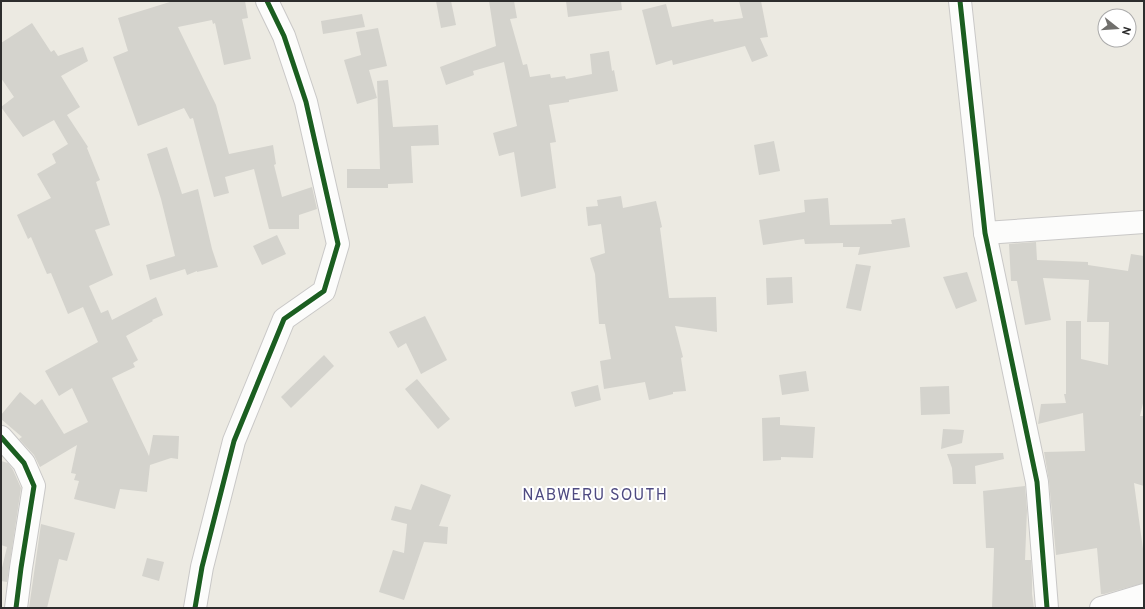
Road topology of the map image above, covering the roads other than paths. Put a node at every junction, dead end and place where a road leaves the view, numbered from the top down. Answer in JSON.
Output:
{"nodes":[{"id":1,"x":267,"y":1,"type":"edge"},
{"id":2,"x":960,"y":1,"type":"edge"},
{"id":3,"x":1144,"y":222,"type":"edge"},
{"id":4,"x":985,"y":233,"type":"junction"},
{"id":5,"x":1,"y":437,"type":"edge"},
{"id":6,"x":1144,"y":595,"type":"edge"},
{"id":7,"x":16,"y":608,"type":"edge"},
{"id":8,"x":195,"y":608,"type":"edge"},
{"id":9,"x":1047,"y":608,"type":"edge"},
{"id":10,"x":1101,"y":608,"type":"edge"}],
"edges":[{"from":1,"to":8,"type":"street"},
{"from":2,"to":4,"type":"street"},
{"from":3,"to":4,"type":"street"},
{"from":4,"to":9,"type":"street"},
{"from":5,"to":7,"type":"street"},
{"from":6,"to":10,"type":"street"}]}
